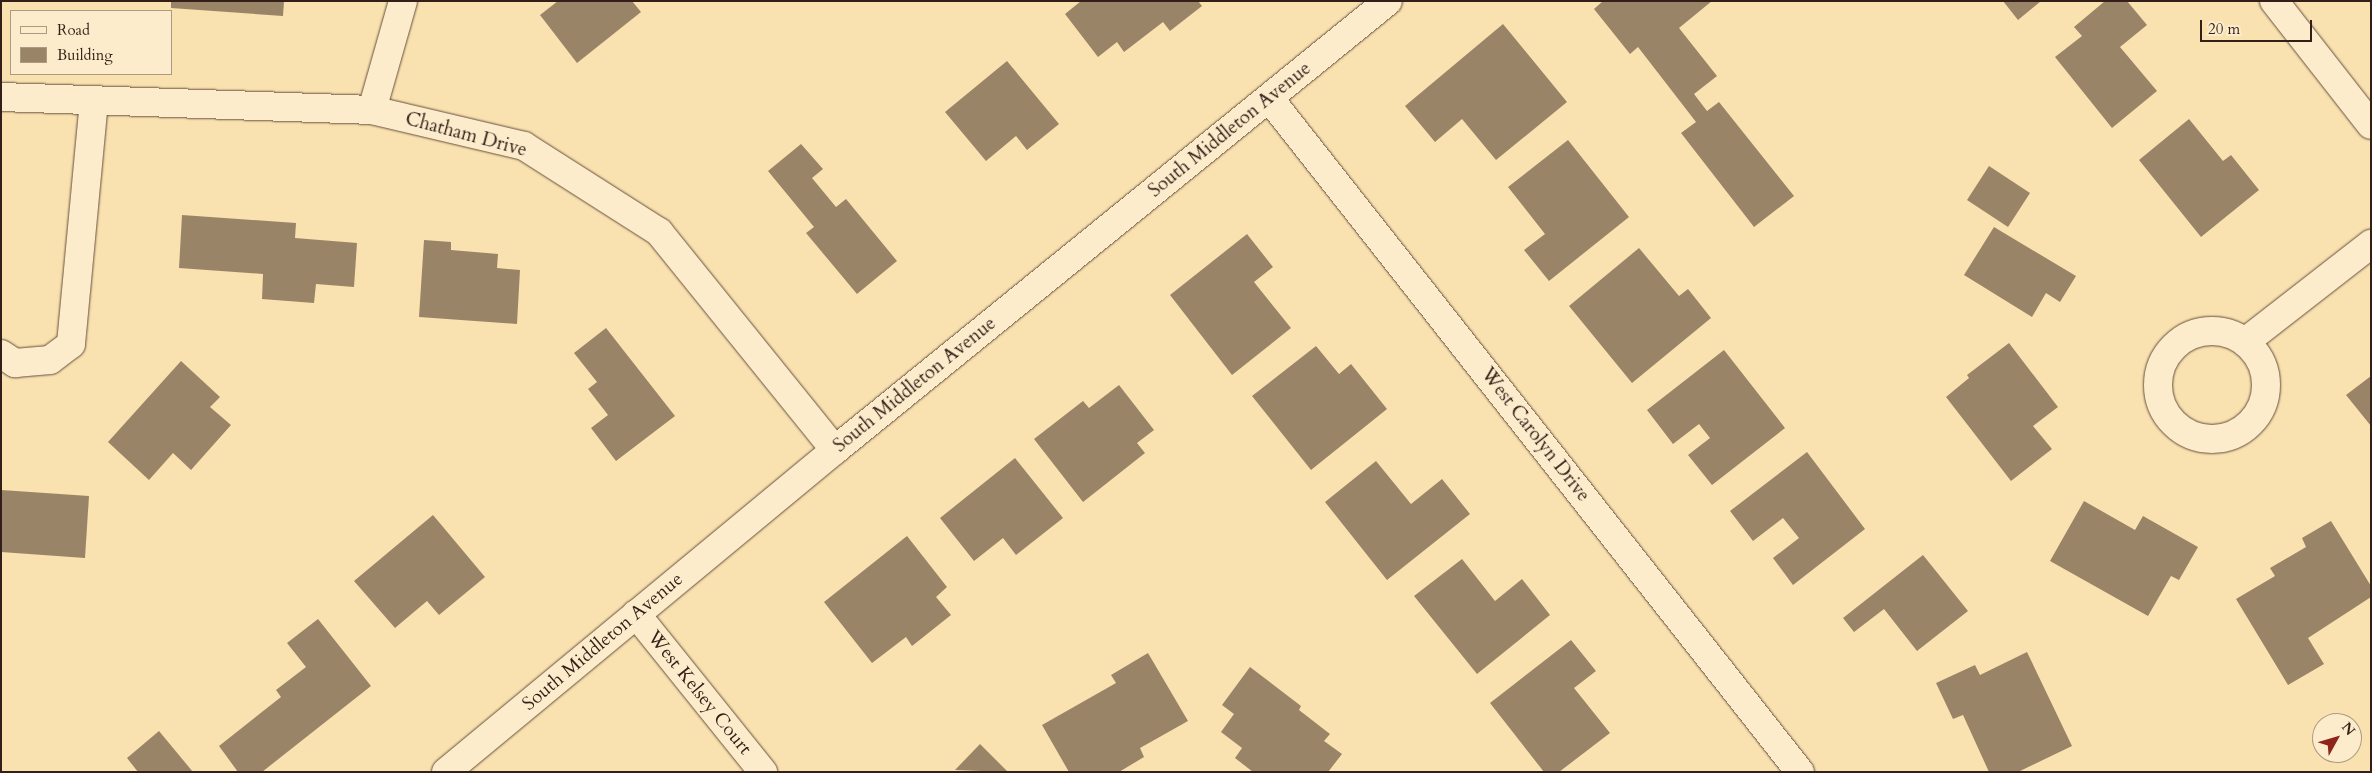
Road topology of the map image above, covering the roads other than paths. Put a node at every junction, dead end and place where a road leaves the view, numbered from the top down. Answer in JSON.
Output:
{"nodes":[{"id":1,"x":403,"y":1,"type":"edge"},
{"id":2,"x":1388,"y":1,"type":"edge"},
{"id":3,"x":2274,"y":1,"type":"edge"},
{"id":4,"x":1,"y":97,"type":"edge"},
{"id":5,"x":1269,"y":98,"type":"junction"},
{"id":6,"x":94,"y":101,"type":"junction"},
{"id":7,"x":372,"y":110,"type":"junction"},
{"id":8,"x":2371,"y":125,"type":"edge"},
{"id":9,"x":2371,"y":244,"type":"edge"},
{"id":10,"x":2245,"y":342,"type":"dead end"},
{"id":11,"x":1,"y":354,"type":"edge"},
{"id":12,"x":835,"y":450,"type":"junction"},
{"id":13,"x":636,"y":614,"type":"junction"},
{"id":14,"x":446,"y":772,"type":"edge"},
{"id":15,"x":762,"y":772,"type":"edge"},
{"id":16,"x":1800,"y":772,"type":"edge"}],
"edges":[{"from":1,"to":7,"type":"street"},
{"from":2,"to":5,"type":"street","name":"South Middleton Avenue"},
{"from":3,"to":8,"type":"street"},
{"from":4,"to":6,"type":"street","name":"Chatham Drive"},
{"from":5,"to":12,"type":"street","name":"South Middleton Avenue"},
{"from":5,"to":16,"type":"street","name":"West Carolyn Drive"},
{"from":6,"to":7,"type":"street","name":"Chatham Drive"},
{"from":6,"to":11,"type":"street"},
{"from":7,"to":12,"type":"street","name":"Chatham Drive"},
{"from":9,"to":10,"type":"street"},
{"from":12,"to":13,"type":"street","name":"South Middleton Avenue"},
{"from":13,"to":14,"type":"street","name":"South Middleton Avenue"},
{"from":13,"to":15,"type":"street","name":"West Kelsey Court"}]}
